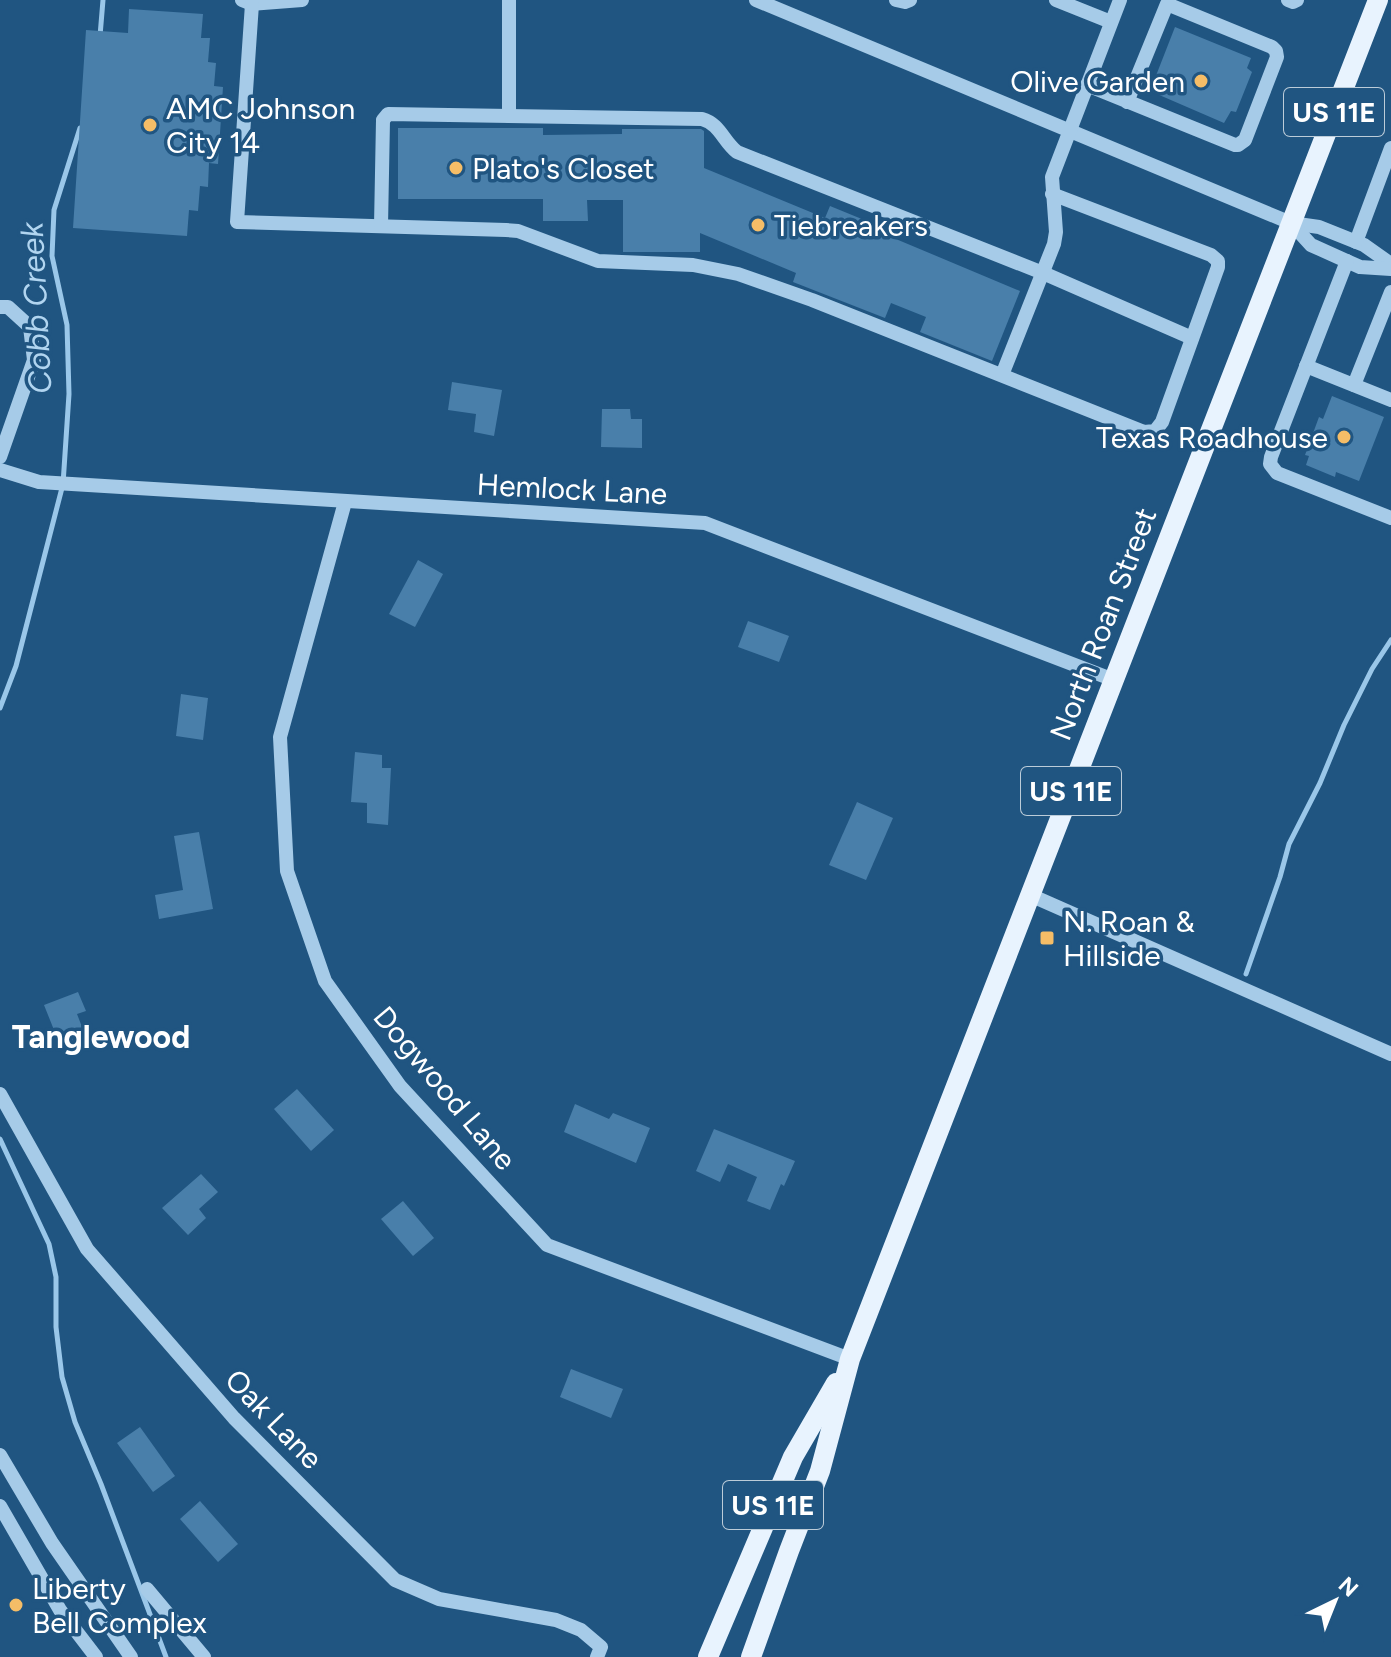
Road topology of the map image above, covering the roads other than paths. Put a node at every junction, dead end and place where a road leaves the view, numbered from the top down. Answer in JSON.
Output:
{"nodes":[{"id":1,"x":302,"y":0,"type":"edge"},
{"id":2,"x":509,"y":0,"type":"edge"},
{"id":3,"x":756,"y":0,"type":"edge"},
{"id":4,"x":896,"y":0,"type":"edge"},
{"id":5,"x":910,"y":0,"type":"edge"},
{"id":6,"x":1056,"y":0,"type":"edge"},
{"id":7,"x":1120,"y":0,"type":"edge"},
{"id":8,"x":1288,"y":0,"type":"edge"},
{"id":9,"x":1297,"y":0,"type":"edge"},
{"id":10,"x":1378,"y":0,"type":"edge"},
{"id":11,"x":247,"y":2,"type":"edge"},
{"id":12,"x":1162,"y":2,"type":"edge"},
{"id":13,"x":1111,"y":22,"type":"junction"},
{"id":14,"x":1087,"y":85,"type":"junction"},
{"id":15,"x":1127,"y":102,"type":"junction"},
{"id":16,"x":509,"y":116,"type":"junction"},
{"id":17,"x":1070,"y":129,"type":"junction"},
{"id":18,"x":1391,"y":148,"type":"edge"},
{"id":19,"x":1052,"y":194,"type":"junction"},
{"id":20,"x":1291,"y":223,"type":"junction"},
{"id":21,"x":381,"y":226,"type":"junction"},
{"id":22,"x":1356,"y":242,"type":"junction"},
{"id":23,"x":1347,"y":261,"type":"junction"},
{"id":24,"x":1391,"y":267,"type":"edge"},
{"id":25,"x":1043,"y":273,"type":"junction"},
{"id":26,"x":1391,"y":292,"type":"edge"},
{"id":27,"x":0,"y":307,"type":"edge"},
{"id":28,"x":1192,"y":338,"type":"junction"},
{"id":29,"x":1306,"y":366,"type":"junction"},
{"id":30,"x":1002,"y":375,"type":"junction"},
{"id":31,"x":1354,"y":385,"type":"junction"},
{"id":32,"x":1391,"y":400,"type":"edge"},
{"id":33,"x":0,"y":457,"type":"edge"},
{"id":34,"x":0,"y":470,"type":"edge"},
{"id":35,"x":345,"y":502,"type":"junction"},
{"id":36,"x":1391,"y":518,"type":"edge"},
{"id":37,"x":1114,"y":680,"type":"junction"},
{"id":38,"x":1030,"y":895,"type":"junction"},
{"id":39,"x":1391,"y":1054,"type":"edge"},
{"id":40,"x":0,"y":1094,"type":"edge"},
{"id":41,"x":850,"y":1359,"type":"junction"},
{"id":42,"x":0,"y":1456,"type":"edge"},
{"id":43,"x":0,"y":1506,"type":"edge"},
{"id":44,"x":147,"y":1589,"type":"dead end"},
{"id":45,"x":128,"y":1652,"type":"edge"},
{"id":46,"x":96,"y":1657,"type":"edge"},
{"id":47,"x":111,"y":1657,"type":"edge"},
{"id":48,"x":204,"y":1657,"type":"edge"},
{"id":49,"x":597,"y":1657,"type":"edge"},
{"id":50,"x":708,"y":1657,"type":"edge"},
{"id":51,"x":751,"y":1657,"type":"edge"}],
"edges":[{"from":1,"to":11,"type":"street"},
{"from":2,"to":16,"type":"street"},
{"from":3,"to":17,"type":"street"},
{"from":4,"to":5,"type":"street"},
{"from":6,"to":13,"type":"street"},
{"from":7,"to":13,"type":"street"},
{"from":8,"to":9,"type":"street"},
{"from":10,"to":20,"type":"main road","name":"North Roan Street","number":"US 11E"},
{"from":11,"to":21,"type":"street"},
{"from":12,"to":15,"type":"street"},
{"from":12,"to":15,"type":"street"},
{"from":13,"to":14,"type":"street"},
{"from":14,"to":15,"type":"street"},
{"from":14,"to":17,"type":"street"},
{"from":16,"to":21,"type":"street"},
{"from":16,"to":25,"type":"street"},
{"from":17,"to":19,"type":"street"},
{"from":17,"to":20,"type":"street"},
{"from":18,"to":22,"type":"street"},
{"from":19,"to":25,"type":"street"},
{"from":19,"to":28,"type":"street"},
{"from":20,"to":22,"type":"street"},
{"from":20,"to":23,"type":"street"},
{"from":20,"to":37,"type":"main road","name":"North Roan Street","number":"US 11E"},
{"from":21,"to":30,"type":"street"},
{"from":22,"to":24,"type":"street"},
{"from":23,"to":24,"type":"street"},
{"from":23,"to":29,"type":"street"},
{"from":25,"to":28,"type":"street"},
{"from":25,"to":30,"type":"street"},
{"from":26,"to":31,"type":"street"},
{"from":27,"to":33,"type":"street"},
{"from":28,"to":30,"type":"street"},
{"from":29,"to":31,"type":"street"},
{"from":29,"to":36,"type":"street"},
{"from":31,"to":32,"type":"street"},
{"from":34,"to":35,"type":"street","name":"Hemlock Lane"},
{"from":35,"to":37,"type":"street","name":"Hemlock Lane"},
{"from":35,"to":41,"type":"street","name":"Dogwood Lane"},
{"from":37,"to":38,"type":"main road","name":"North Roan Street","number":"US 11E"},
{"from":38,"to":39,"type":"street"},
{"from":38,"to":41,"type":"main road","name":"North Roan Street","number":"US 11E"},
{"from":40,"to":49,"type":"street","name":"Oak Lane"},
{"from":41,"to":50,"type":"main road","name":"North Roan Street","number":"US 11E"},
{"from":41,"to":51,"type":"main road","name":"North Roan Street","number":"US 11E"},
{"from":42,"to":45,"type":"street"},
{"from":43,"to":46,"type":"street"},
{"from":44,"to":48,"type":"street"},
{"from":45,"to":47,"type":"street"}]}
